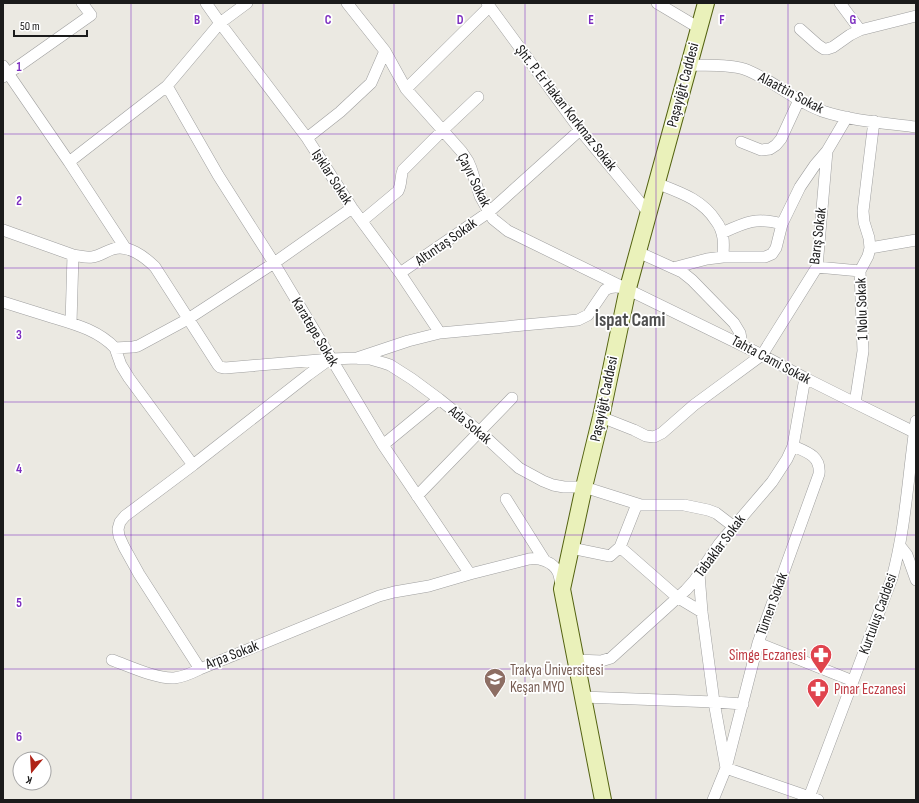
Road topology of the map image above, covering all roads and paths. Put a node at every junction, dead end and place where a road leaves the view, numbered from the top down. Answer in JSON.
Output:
{"nodes":[{"id":1,"x":82,"y":3,"type":"edge"},
{"id":2,"x":206,"y":3,"type":"edge"},
{"id":3,"x":247,"y":3,"type":"edge"},
{"id":4,"x":347,"y":3,"type":"edge"},
{"id":5,"x":657,"y":3,"type":"edge"},
{"id":6,"x":706,"y":3,"type":"edge"},
{"id":7,"x":840,"y":3,"type":"edge"},
{"id":8,"x":488,"y":5,"type":"edge"},
{"id":9,"x":915,"y":15,"type":"edge"},
{"id":10,"x":220,"y":23,"type":"junction"},
{"id":11,"x":699,"y":28,"type":"junction"},
{"id":12,"x":800,"y":29,"type":"dead end"},
{"id":13,"x":860,"y":30,"type":"junction"},
{"id":14,"x":385,"y":51,"type":"junction"},
{"id":15,"x":689,"y":65,"type":"junction"},
{"id":16,"x":5,"y":72,"type":"edge"},
{"id":17,"x":167,"y":86,"type":"junction"},
{"id":18,"x":406,"y":89,"type":"junction"},
{"id":19,"x":478,"y":96,"type":"dead end"},
{"id":20,"x":799,"y":100,"type":"junction"},
{"id":21,"x":846,"y":117,"type":"junction"},
{"id":22,"x":874,"y":121,"type":"junction"},
{"id":23,"x":916,"y":127,"type":"edge"},
{"id":24,"x":443,"y":130,"type":"junction"},
{"id":25,"x":580,"y":130,"type":"junction"},
{"id":26,"x":306,"y":138,"type":"junction"},
{"id":27,"x":741,"y":142,"type":"dead end"},
{"id":28,"x":827,"y":152,"type":"junction"},
{"id":29,"x":69,"y":162,"type":"junction"},
{"id":30,"x":656,"y":183,"type":"junction"},
{"id":31,"x":352,"y":208,"type":"junction"},
{"id":32,"x":489,"y":212,"type":"junction"},
{"id":33,"x":648,"y":212,"type":"junction"},
{"id":34,"x":362,"y":221,"type":"junction"},
{"id":35,"x":782,"y":224,"type":"junction"},
{"id":36,"x":3,"y":230,"type":"edge"},
{"id":37,"x":114,"y":232,"type":"junction"},
{"id":38,"x":722,"y":233,"type":"junction"},
{"id":39,"x":916,"y":240,"type":"edge"},
{"id":40,"x":870,"y":248,"type":"junction"},
{"id":41,"x":113,"y":249,"type":"junction"},
{"id":42,"x":126,"y":249,"type":"junction"},
{"id":43,"x":638,"y":252,"type":"junction"},
{"id":44,"x":73,"y":255,"type":"junction"},
{"id":45,"x":723,"y":257,"type":"junction"},
{"id":46,"x":274,"y":263,"type":"junction"},
{"id":47,"x":817,"y":267,"type":"junction"},
{"id":48,"x":673,"y":268,"type":"junction"},
{"id":49,"x":860,"y":271,"type":"junction"},
{"id":50,"x":400,"y":273,"type":"junction"},
{"id":51,"x":628,"y":288,"type":"junction"},
{"id":52,"x":3,"y":302,"type":"edge"},
{"id":53,"x":188,"y":319,"type":"junction"},
{"id":54,"x":71,"y":324,"type":"junction"},
{"id":55,"x":440,"y":333,"type":"junction"},
{"id":56,"x":742,"y":345,"type":"junction"},
{"id":57,"x":115,"y":348,"type":"junction"},
{"id":58,"x":762,"y":355,"type":"junction"},
{"id":59,"x":331,"y":358,"type":"junction"},
{"id":60,"x":357,"y":358,"type":"junction"},
{"id":61,"x":342,"y":377,"type":"junction"},
{"id":62,"x":805,"y":378,"type":"junction"},
{"id":63,"x":512,"y":398,"type":"dead end"},
{"id":64,"x":439,"y":399,"type":"junction"},
{"id":65,"x":855,"y":403,"type":"junction"},
{"id":66,"x":601,"y":417,"type":"junction"},
{"id":67,"x":915,"y":429,"type":"edge"},
{"id":68,"x":480,"y":432,"type":"junction"},
{"id":69,"x":383,"y":445,"type":"junction"},
{"id":70,"x":793,"y":446,"type":"junction"},
{"id":71,"x":193,"y":465,"type":"junction"},
{"id":72,"x":584,"y":487,"type":"junction"},
{"id":73,"x":417,"y":496,"type":"junction"},
{"id":74,"x":506,"y":499,"type":"dead end"},
{"id":75,"x":637,"y":504,"type":"junction"},
{"id":76,"x":733,"y":526,"type":"junction"},
{"id":77,"x":900,"y":546,"type":"junction"},
{"id":78,"x":620,"y":547,"type":"junction"},
{"id":79,"x":570,"y":553,"type":"junction"},
{"id":80,"x":549,"y":563,"type":"junction"},
{"id":81,"x":470,"y":574,"type":"junction"},
{"id":82,"x":699,"y":574,"type":"junction"},
{"id":83,"x":916,"y":580,"type":"edge"},
{"id":84,"x":562,"y":589,"type":"junction"},
{"id":85,"x":677,"y":598,"type":"junction"},
{"id":86,"x":702,"y":612,"type":"junction"},
{"id":87,"x":758,"y":644,"type":"junction"},
{"id":88,"x":112,"y":660,"type":"dead end"},
{"id":89,"x":576,"y":660,"type":"junction"},
{"id":90,"x":200,"y":669,"type":"junction"},
{"id":91,"x":853,"y":682,"type":"junction"},
{"id":92,"x":583,"y":697,"type":"junction"},
{"id":93,"x":714,"y":702,"type":"junction"},
{"id":94,"x":743,"y":704,"type":"junction"},
{"id":95,"x":726,"y":768,"type":"junction"},
{"id":96,"x":812,"y":799,"type":"edge"},
{"id":97,"x":603,"y":800,"type":"edge"},
{"id":98,"x":713,"y":800,"type":"edge"}],
"edges":[{"from":1,"to":16,"type":"street"},
{"from":2,"to":10,"type":"street","name":"Işıklar Sokak"},
{"from":3,"to":10,"type":"street"},
{"from":4,"to":14,"type":"street","name":"Çayır Sokak"},
{"from":5,"to":11,"type":"street"},
{"from":6,"to":11,"type":"main road","name":"Paşayiğit Caddesi"},
{"from":7,"to":13,"type":"street"},
{"from":8,"to":18,"type":"street"},
{"from":8,"to":25,"type":"street","name":"Şht. P. Er Hakan Korkmaz Sokak"},
{"from":9,"to":13,"type":"street"},
{"from":10,"to":17,"type":"street"},
{"from":10,"to":26,"type":"street","name":"Işıklar Sokak"},
{"from":11,"to":15,"type":"main road","name":"Paşayiğit Caddesi"},
{"from":12,"to":13,"type":"street"},
{"from":14,"to":18,"type":"street","name":"Çayır Sokak"},
{"from":14,"to":26,"type":"street"},
{"from":15,"to":20,"type":"street","name":"Alaattin Sokak"},
{"from":15,"to":30,"type":"main road","name":"Paşayiğit Caddesi"},
{"from":16,"to":29,"type":"street"},
{"from":17,"to":29,"type":"street"},
{"from":17,"to":46,"type":"street","name":"Karatepe Sokak"},
{"from":18,"to":24,"type":"street","name":"Çayır Sokak"},
{"from":19,"to":24,"type":"street"},
{"from":20,"to":21,"type":"street","name":"Alaattin Sokak"},
{"from":20,"to":27,"type":"street"},
{"from":21,"to":22,"type":"street","name":"Alaattin Sokak"},
{"from":21,"to":28,"type":"street"},
{"from":22,"to":23,"type":"street","name":"Alaattin Sokak"},
{"from":22,"to":40,"type":"street"},
{"from":24,"to":32,"type":"street","name":"Çayır Sokak"},
{"from":24,"to":34,"type":"street"},
{"from":25,"to":32,"type":"street","name":"Altıntaş Sokak"},
{"from":25,"to":33,"type":"street","name":"Şht. P. Er Hakan Korkmaz Sokak"},
{"from":26,"to":31,"type":"street","name":"Işıklar Sokak"},
{"from":28,"to":35,"type":"street"},
{"from":28,"to":47,"type":"street","name":"Barış Sokak"},
{"from":29,"to":37,"type":"street"},
{"from":30,"to":33,"type":"main road","name":"Paşayiğit Caddesi"},
{"from":30,"to":38,"type":"street"},
{"from":31,"to":34,"type":"street","name":"Işıklar Sokak"},
{"from":31,"to":46,"type":"street"},
{"from":32,"to":50,"type":"street","name":"Altıntaş Sokak"},
{"from":32,"to":51,"type":"street","name":"Çayır Sokak"},
{"from":33,"to":43,"type":"main road","name":"Paşayiğit Caddesi"},
{"from":34,"to":50,"type":"street","name":"Işıklar Sokak"},
{"from":35,"to":38,"type":"street"},
{"from":35,"to":45,"type":"street"},
{"from":36,"to":44,"type":"street"},
{"from":37,"to":41,"type":"street"},
{"from":37,"to":42,"type":"street"},
{"from":38,"to":45,"type":"street"},
{"from":39,"to":40,"type":"street"},
{"from":40,"to":49,"type":"street","name":"1 Nolu Sokak"},
{"from":41,"to":42,"type":"street"},
{"from":41,"to":44,"type":"street"},
{"from":42,"to":53,"type":"street"},
{"from":43,"to":48,"type":"street"},
{"from":43,"to":51,"type":"main road","name":"Paşayiğit Caddesi"},
{"from":44,"to":54,"type":"street"},
{"from":45,"to":48,"type":"street"},
{"from":46,"to":53,"type":"street"},
{"from":46,"to":59,"type":"street","name":"Karatepe Sokak"},
{"from":47,"to":49,"type":"street"},
{"from":47,"to":58,"type":"street","name":"Barış Sokak"},
{"from":48,"to":56,"type":"street"},
{"from":49,"to":65,"type":"street","name":"1 Nolu Sokak"},
{"from":50,"to":55,"type":"street","name":"Işıklar Sokak"},
{"from":51,"to":55,"type":"street"},
{"from":51,"to":56,"type":"street","name":"Tahta Cami Sokak"},
{"from":51,"to":66,"type":"main road","name":"Paşayiğit Caddesi"},
{"from":52,"to":54,"type":"street"},
{"from":53,"to":57,"type":"street"},
{"from":53,"to":59,"type":"street"},
{"from":54,"to":57,"type":"street"},
{"from":55,"to":60,"type":"street"},
{"from":56,"to":58,"type":"street","name":"Tahta Cami Sokak"},
{"from":57,"to":71,"type":"street"},
{"from":58,"to":62,"type":"street","name":"Tahta Cami Sokak"},
{"from":58,"to":66,"type":"street"},
{"from":59,"to":60,"type":"street"},
{"from":59,"to":61,"type":"street","name":"Karatepe Sokak"},
{"from":59,"to":71,"type":"street"},
{"from":60,"to":61,"type":"street"},
{"from":60,"to":64,"type":"street","name":"Ada Sokak"},
{"from":61,"to":69,"type":"street","name":"Karatepe Sokak"},
{"from":62,"to":65,"type":"street","name":"Tahta Cami Sokak"},
{"from":62,"to":70,"type":"street","name":"Tabaklar Sokak"},
{"from":63,"to":68,"type":"street"},
{"from":64,"to":68,"type":"street","name":"Ada Sokak"},
{"from":64,"to":69,"type":"street"},
{"from":65,"to":67,"type":"street","name":"Tahta Cami Sokak"},
{"from":66,"to":72,"type":"main road","name":"Paşayiğit Caddesi"},
{"from":67,"to":77,"type":"street","name":"Kurtuluş Caddesi"},
{"from":68,"to":72,"type":"street","name":"Ada Sokak"},
{"from":68,"to":73,"type":"street"},
{"from":69,"to":73,"type":"street","name":"Karatepe Sokak"},
{"from":70,"to":76,"type":"street","name":"Tabaklar Sokak"},
{"from":70,"to":87,"type":"street","name":"Tümen Sokak"},
{"from":71,"to":90,"type":"street","name":"Arpa Sokak"},
{"from":72,"to":75,"type":"street","name":"Ada Sokak"},
{"from":72,"to":79,"type":"main road","name":"Paşayiğit Caddesi"},
{"from":73,"to":81,"type":"street","name":"Karatepe Sokak"},
{"from":74,"to":80,"type":"street"},
{"from":75,"to":76,"type":"street","name":"Ada Sokak"},
{"from":75,"to":78,"type":"street"},
{"from":76,"to":82,"type":"street","name":"Tabaklar Sokak"},
{"from":77,"to":83,"type":"street"},
{"from":77,"to":91,"type":"street","name":"Kurtuluş Caddesi"},
{"from":78,"to":79,"type":"street"},
{"from":78,"to":85,"type":"street"},
{"from":79,"to":80,"type":"street","name":"Arpa Sokak"},
{"from":79,"to":84,"type":"main road","name":"Paşayiğit Caddesi"},
{"from":80,"to":81,"type":"street","name":"Arpa Sokak"},
{"from":80,"to":84,"type":"street"},
{"from":81,"to":90,"type":"street","name":"Arpa Sokak"},
{"from":82,"to":85,"type":"street","name":"Tabaklar Sokak"},
{"from":82,"to":86,"type":"street"},
{"from":84,"to":89,"type":"main road","name":"Paşayiğit Caddesi"},
{"from":85,"to":86,"type":"street"},
{"from":85,"to":89,"type":"street","name":"Tabaklar Sokak"},
{"from":86,"to":93,"type":"street"},
{"from":87,"to":91,"type":"street"},
{"from":87,"to":94,"type":"street","name":"Tümen Sokak"},
{"from":88,"to":90,"type":"street"},
{"from":89,"to":92,"type":"main road","name":"Paşayiğit Caddesi"},
{"from":91,"to":96,"type":"street","name":"Kurtuluş Caddesi"},
{"from":92,"to":93,"type":"street"},
{"from":92,"to":97,"type":"main road","name":"Paşayiğit Caddesi"},
{"from":93,"to":94,"type":"street"},
{"from":93,"to":95,"type":"street"},
{"from":94,"to":95,"type":"street","name":"Tümen Sokak"},
{"from":95,"to":96,"type":"street"},
{"from":95,"to":98,"type":"street","name":"Tümen Sokak"}]}
